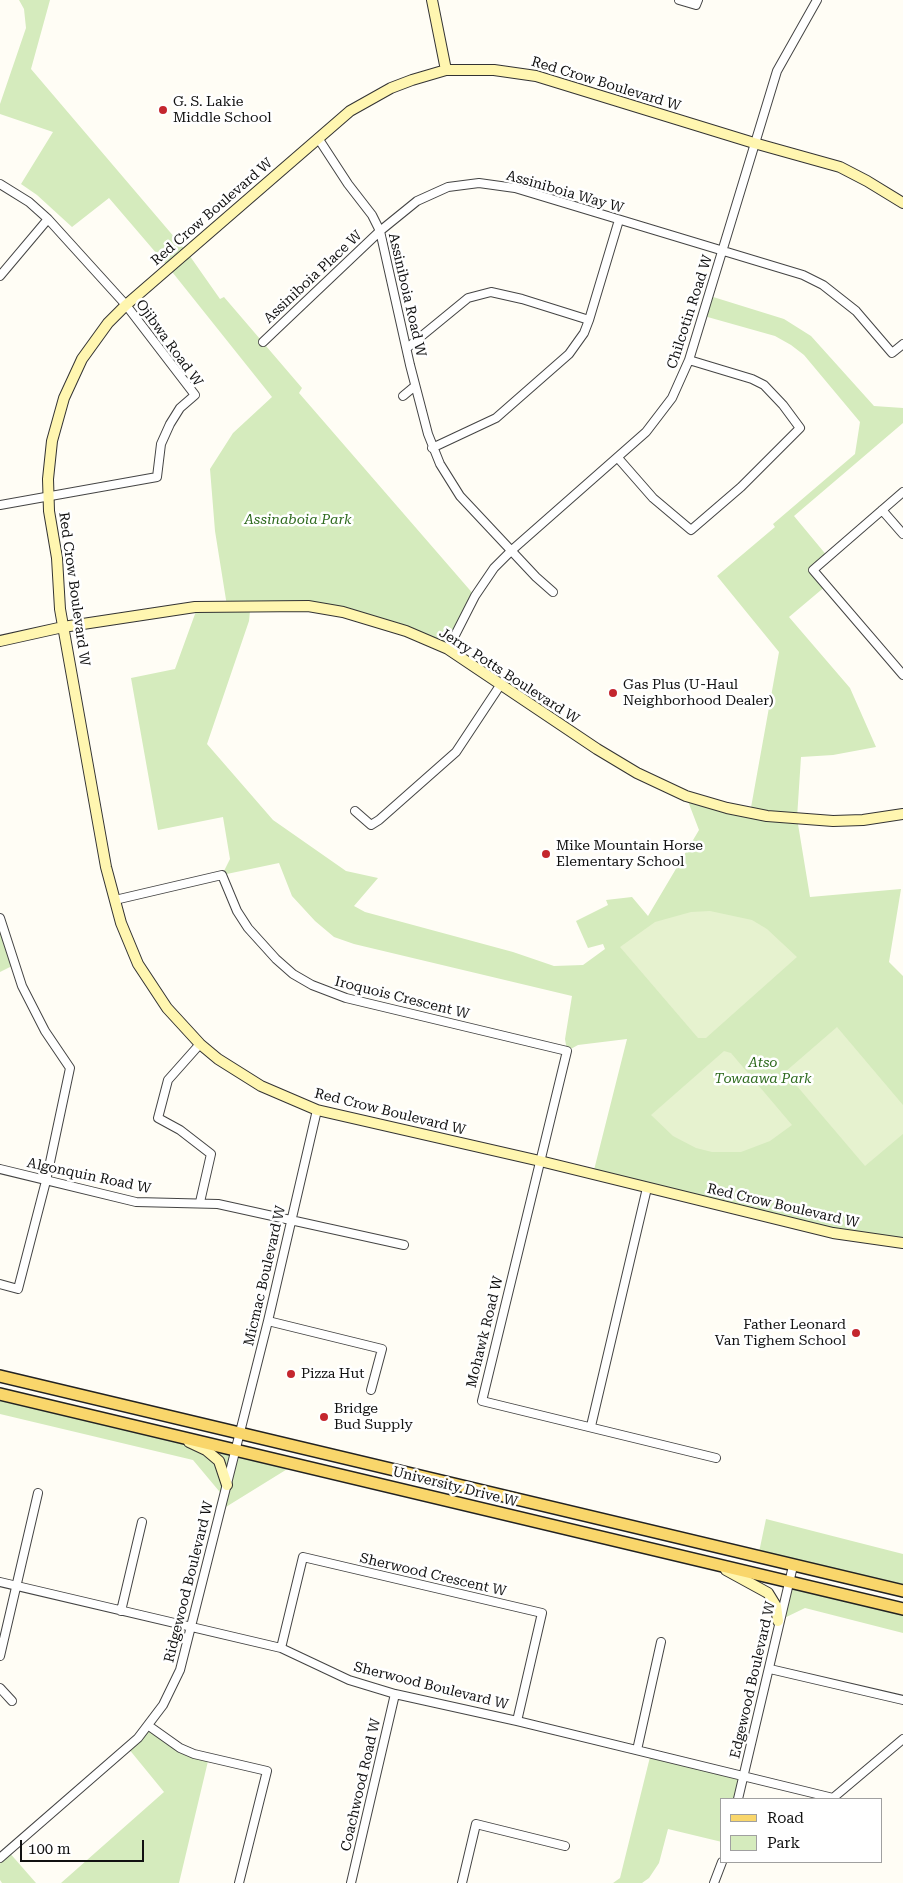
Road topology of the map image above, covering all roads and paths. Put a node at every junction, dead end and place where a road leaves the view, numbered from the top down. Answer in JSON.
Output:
{"nodes":[{"id":1,"x":432,"y":0,"type":"edge"},
{"id":2,"x":679,"y":0,"type":"edge"},
{"id":3,"x":698,"y":0,"type":"edge"},
{"id":4,"x":817,"y":0,"type":"edge"},
{"id":5,"x":446,"y":70,"type":"junction"},
{"id":6,"x":318,"y":138,"type":"junction"},
{"id":7,"x":754,"y":143,"type":"junction"},
{"id":8,"x":0,"y":184,"type":"edge"},
{"id":9,"x":903,"y":203,"type":"edge"},
{"id":10,"x":48,"y":219,"type":"junction"},
{"id":11,"x":619,"y":220,"type":"junction"},
{"id":12,"x":380,"y":231,"type":"junction"},
{"id":13,"x":724,"y":250,"type":"junction"},
{"id":14,"x":0,"y":276,"type":"edge"},
{"id":15,"x":126,"y":305,"type":"junction"},
{"id":16,"x":589,"y":320,"type":"junction"},
{"id":17,"x":263,"y":342,"type":"dead end"},
{"id":18,"x":903,"y":344,"type":"edge"},
{"id":19,"x":407,"y":348,"type":"junction"},
{"id":20,"x":689,"y":360,"type":"junction"},
{"id":21,"x":415,"y":386,"type":"junction"},
{"id":22,"x":403,"y":396,"type":"dead end"},
{"id":23,"x":432,"y":448,"type":"junction"},
{"id":24,"x":618,"y":458,"type":"junction"},
{"id":25,"x":903,"y":492,"type":"edge"},
{"id":26,"x":48,"y":497,"type":"junction"},
{"id":27,"x":0,"y":506,"type":"edge"},
{"id":28,"x":882,"y":510,"type":"junction"},
{"id":29,"x":903,"y":534,"type":"edge"},
{"id":30,"x":512,"y":550,"type":"junction"},
{"id":31,"x":553,"y":592,"type":"dead end"},
{"id":32,"x":63,"y":627,"type":"junction"},
{"id":33,"x":0,"y":640,"type":"edge"},
{"id":34,"x":448,"y":650,"type":"junction"},
{"id":35,"x":903,"y":675,"type":"edge"},
{"id":36,"x":501,"y":684,"type":"junction"},
{"id":37,"x":355,"y":811,"type":"dead end"},
{"id":38,"x":903,"y":814,"type":"edge"},
{"id":39,"x":115,"y":900,"type":"junction"},
{"id":40,"x":0,"y":918,"type":"edge"},
{"id":41,"x":200,"y":1044,"type":"junction"},
{"id":42,"x":317,"y":1110,"type":"junction"},
{"id":43,"x":540,"y":1161,"type":"junction"},
{"id":44,"x":0,"y":1169,"type":"edge"},
{"id":45,"x":46,"y":1181,"type":"junction"},
{"id":46,"x":648,"y":1188,"type":"junction"},
{"id":47,"x":200,"y":1202,"type":"junction"},
{"id":48,"x":291,"y":1219,"type":"junction"},
{"id":49,"x":903,"y":1244,"type":"edge"},
{"id":50,"x":404,"y":1245,"type":"dead end"},
{"id":51,"x":0,"y":1284,"type":"edge"},
{"id":52,"x":268,"y":1321,"type":"junction"},
{"id":53,"x":0,"y":1376,"type":"edge"},
{"id":54,"x":372,"y":1390,"type":"dead end"},
{"id":55,"x":0,"y":1394,"type":"edge"},
{"id":56,"x":591,"y":1426,"type":"junction"},
{"id":57,"x":170,"y":1433,"type":"junction"},
{"id":58,"x":240,"y":1433,"type":"junction"},
{"id":59,"x":236,"y":1448,"type":"junction"},
{"id":60,"x":716,"y":1458,"type":"dead end"},
{"id":61,"x":227,"y":1485,"type":"junction"},
{"id":62,"x":38,"y":1493,"type":"dead end"},
{"id":63,"x":142,"y":1522,"type":"dead end"},
{"id":64,"x":718,"y":1566,"type":"junction"},
{"id":65,"x":793,"y":1566,"type":"junction"},
{"id":66,"x":0,"y":1582,"type":"edge"},
{"id":67,"x":788,"y":1583,"type":"junction"},
{"id":68,"x":18,"y":1586,"type":"junction"},
{"id":69,"x":903,"y":1591,"type":"edge"},
{"id":70,"x":903,"y":1609,"type":"edge"},
{"id":71,"x":121,"y":1611,"type":"junction"},
{"id":72,"x":778,"y":1621,"type":"junction"},
{"id":73,"x":192,"y":1628,"type":"junction"},
{"id":74,"x":661,"y":1642,"type":"dead end"},
{"id":75,"x":281,"y":1648,"type":"junction"},
{"id":76,"x":0,"y":1656,"type":"edge"},
{"id":77,"x":770,"y":1669,"type":"junction"},
{"id":78,"x":0,"y":1688,"type":"edge"},
{"id":79,"x":396,"y":1694,"type":"junction"},
{"id":80,"x":903,"y":1700,"type":"edge"},
{"id":81,"x":12,"y":1701,"type":"dead end"},
{"id":82,"x":517,"y":1721,"type":"junction"},
{"id":83,"x":150,"y":1726,"type":"junction"},
{"id":84,"x":903,"y":1739,"type":"edge"},
{"id":85,"x":637,"y":1750,"type":"junction"},
{"id":86,"x":744,"y":1776,"type":"junction"},
{"id":87,"x":738,"y":1798,"type":"edge"},
{"id":88,"x":565,"y":1846,"type":"dead end"},
{"id":89,"x":0,"y":1858,"type":"edge"},
{"id":90,"x":722,"y":1863,"type":"edge"},
{"id":91,"x":239,"y":1883,"type":"edge"},
{"id":92,"x":351,"y":1883,"type":"edge"},
{"id":93,"x":462,"y":1883,"type":"edge"},
{"id":94,"x":714,"y":1883,"type":"edge"}],
"edges":[{"from":1,"to":5,"type":"street"},
{"from":2,"to":3,"type":"street"},
{"from":4,"to":7,"type":"street","name":"Chilcotin Road W"},
{"from":5,"to":6,"type":"street","name":"Red Crow Boulevard W"},
{"from":5,"to":7,"type":"street","name":"Red Crow Boulevard W"},
{"from":6,"to":12,"type":"street","name":"Assiniboia Road W"},
{"from":6,"to":15,"type":"street","name":"Red Crow Boulevard W"},
{"from":7,"to":9,"type":"street","name":"Red Crow Boulevard W"},
{"from":7,"to":13,"type":"street","name":"Chilcotin Road W"},
{"from":8,"to":10,"type":"street","name":"Ojibwa Road W"},
{"from":10,"to":14,"type":"street"},
{"from":10,"to":15,"type":"street","name":"Ojibwa Road W"},
{"from":11,"to":12,"type":"street","name":"Assiniboia Way W"},
{"from":11,"to":13,"type":"street","name":"Assiniboia Way W"},
{"from":11,"to":16,"type":"street"},
{"from":12,"to":17,"type":"street","name":"Assiniboia Place W"},
{"from":12,"to":19,"type":"street","name":"Assiniboia Road W"},
{"from":13,"to":18,"type":"street","name":"Assiniboia Way W"},
{"from":13,"to":20,"type":"street","name":"Chilcotin Road W"},
{"from":15,"to":26,"type":"street","name":"Red Crow Boulevard W"},
{"from":15,"to":26,"type":"street","name":"Ojibwa Road W"},
{"from":16,"to":19,"type":"street"},
{"from":16,"to":23,"type":"street"},
{"from":19,"to":21,"type":"street","name":"Assiniboia Road W"},
{"from":20,"to":24,"type":"street","name":"Chilcotin Road W"},
{"from":20,"to":24,"type":"street"},
{"from":21,"to":22,"type":"street"},
{"from":21,"to":23,"type":"street","name":"Assiniboia Road W"},
{"from":23,"to":30,"type":"street","name":"Assiniboia Road W"},
{"from":24,"to":30,"type":"street","name":"Chilcotin Road W"},
{"from":25,"to":28,"type":"street"},
{"from":26,"to":27,"type":"street","name":"Ojibwa Road W"},
{"from":26,"to":32,"type":"street","name":"Red Crow Boulevard W"},
{"from":28,"to":29,"type":"street"},
{"from":28,"to":35,"type":"street"},
{"from":30,"to":31,"type":"street","name":"Assiniboia Road W"},
{"from":30,"to":34,"type":"street","name":"Chilcotin Road W"},
{"from":32,"to":33,"type":"street","name":"Jerry Potts Boulevard W"},
{"from":32,"to":34,"type":"street","name":"Jerry Potts Boulevard W"},
{"from":32,"to":39,"type":"street","name":"Red Crow Boulevard W"},
{"from":34,"to":36,"type":"street","name":"Jerry Potts Boulevard W"},
{"from":36,"to":37,"type":"street"},
{"from":36,"to":38,"type":"street","name":"Jerry Potts Boulevard W"},
{"from":39,"to":41,"type":"street","name":"Red Crow Boulevard W"},
{"from":39,"to":43,"type":"street","name":"Iroquois Crescent W"},
{"from":40,"to":45,"type":"street"},
{"from":41,"to":42,"type":"street","name":"Red Crow Boulevard W"},
{"from":41,"to":47,"type":"street"},
{"from":42,"to":43,"type":"street","name":"Red Crow Boulevard W"},
{"from":42,"to":48,"type":"street","name":"Micmac Boulevard W"},
{"from":43,"to":46,"type":"street","name":"Red Crow Boulevard W"},
{"from":43,"to":56,"type":"street","name":"Mohawk Road W"},
{"from":44,"to":45,"type":"street","name":"Algonquin Road W"},
{"from":45,"to":47,"type":"street","name":"Algonquin Road W"},
{"from":45,"to":51,"type":"street"},
{"from":46,"to":49,"type":"street","name":"Red Crow Boulevard W"},
{"from":46,"to":56,"type":"street"},
{"from":47,"to":48,"type":"street","name":"Algonquin Road W"},
{"from":48,"to":50,"type":"street","name":"Algonquin Road W"},
{"from":48,"to":52,"type":"street","name":"Micmac Boulevard W"},
{"from":52,"to":54,"type":"street"},
{"from":52,"to":58,"type":"street","name":"Micmac Boulevard W"},
{"from":53,"to":58,"type":"main road","name":"University Drive W"},
{"from":55,"to":57,"type":"main road","name":"University Drive W"},
{"from":56,"to":60,"type":"street","name":"Mohawk Road W"},
{"from":57,"to":59,"type":"main road","name":"University Drive W"},
{"from":57,"to":61,"type":"street"},
{"from":58,"to":59,"type":"street","name":"Micmac Boulevard W"},
{"from":58,"to":65,"type":"main road","name":"University Drive W"},
{"from":59,"to":61,"type":"street","name":"Ridgewood Boulevard W"},
{"from":59,"to":64,"type":"main road","name":"University Drive W"},
{"from":61,"to":73,"type":"street","name":"Ridgewood Boulevard W"},
{"from":62,"to":68,"type":"street"},
{"from":63,"to":71,"type":"street"},
{"from":64,"to":67,"type":"main road","name":"University Drive W"},
{"from":64,"to":72,"type":"street"},
{"from":65,"to":67,"type":"street","name":"Edgewood Boulevard W"},
{"from":65,"to":69,"type":"main road","name":"University Drive W"},
{"from":66,"to":68,"type":"street","name":"Sherwood Boulevard W"},
{"from":67,"to":70,"type":"main road","name":"University Drive W"},
{"from":67,"to":72,"type":"street","name":"Edgewood Boulevard W"},
{"from":68,"to":71,"type":"street","name":"Sherwood Boulevard W"},
{"from":68,"to":76,"type":"street"},
{"from":71,"to":73,"type":"street","name":"Sherwood Boulevard W"},
{"from":72,"to":77,"type":"street","name":"Edgewood Boulevard W"},
{"from":73,"to":75,"type":"street","name":"Sherwood Boulevard W"},
{"from":73,"to":83,"type":"street","name":"Ridgewood Boulevard W"},
{"from":74,"to":85,"type":"street"},
{"from":75,"to":79,"type":"street","name":"Sherwood Boulevard W"},
{"from":75,"to":82,"type":"street","name":"Sherwood Crescent W"},
{"from":77,"to":80,"type":"street"},
{"from":77,"to":86,"type":"street","name":"Edgewood Boulevard W"},
{"from":78,"to":81,"type":"street"},
{"from":79,"to":82,"type":"street","name":"Sherwood Boulevard W"},
{"from":79,"to":92,"type":"street","name":"Coachwood Road W"},
{"from":82,"to":85,"type":"street","name":"Sherwood Boulevard W"},
{"from":83,"to":89,"type":"street","name":"Ridgewood Boulevard W"},
{"from":83,"to":91,"type":"street"},
{"from":84,"to":86,"type":"street","name":"Sherwood Boulevard W"},
{"from":85,"to":86,"type":"street","name":"Sherwood Boulevard W"},
{"from":86,"to":87,"type":"street","name":"Edgewood Boulevard W"},
{"from":88,"to":93,"type":"street"},
{"from":90,"to":94,"type":"street"}]}
